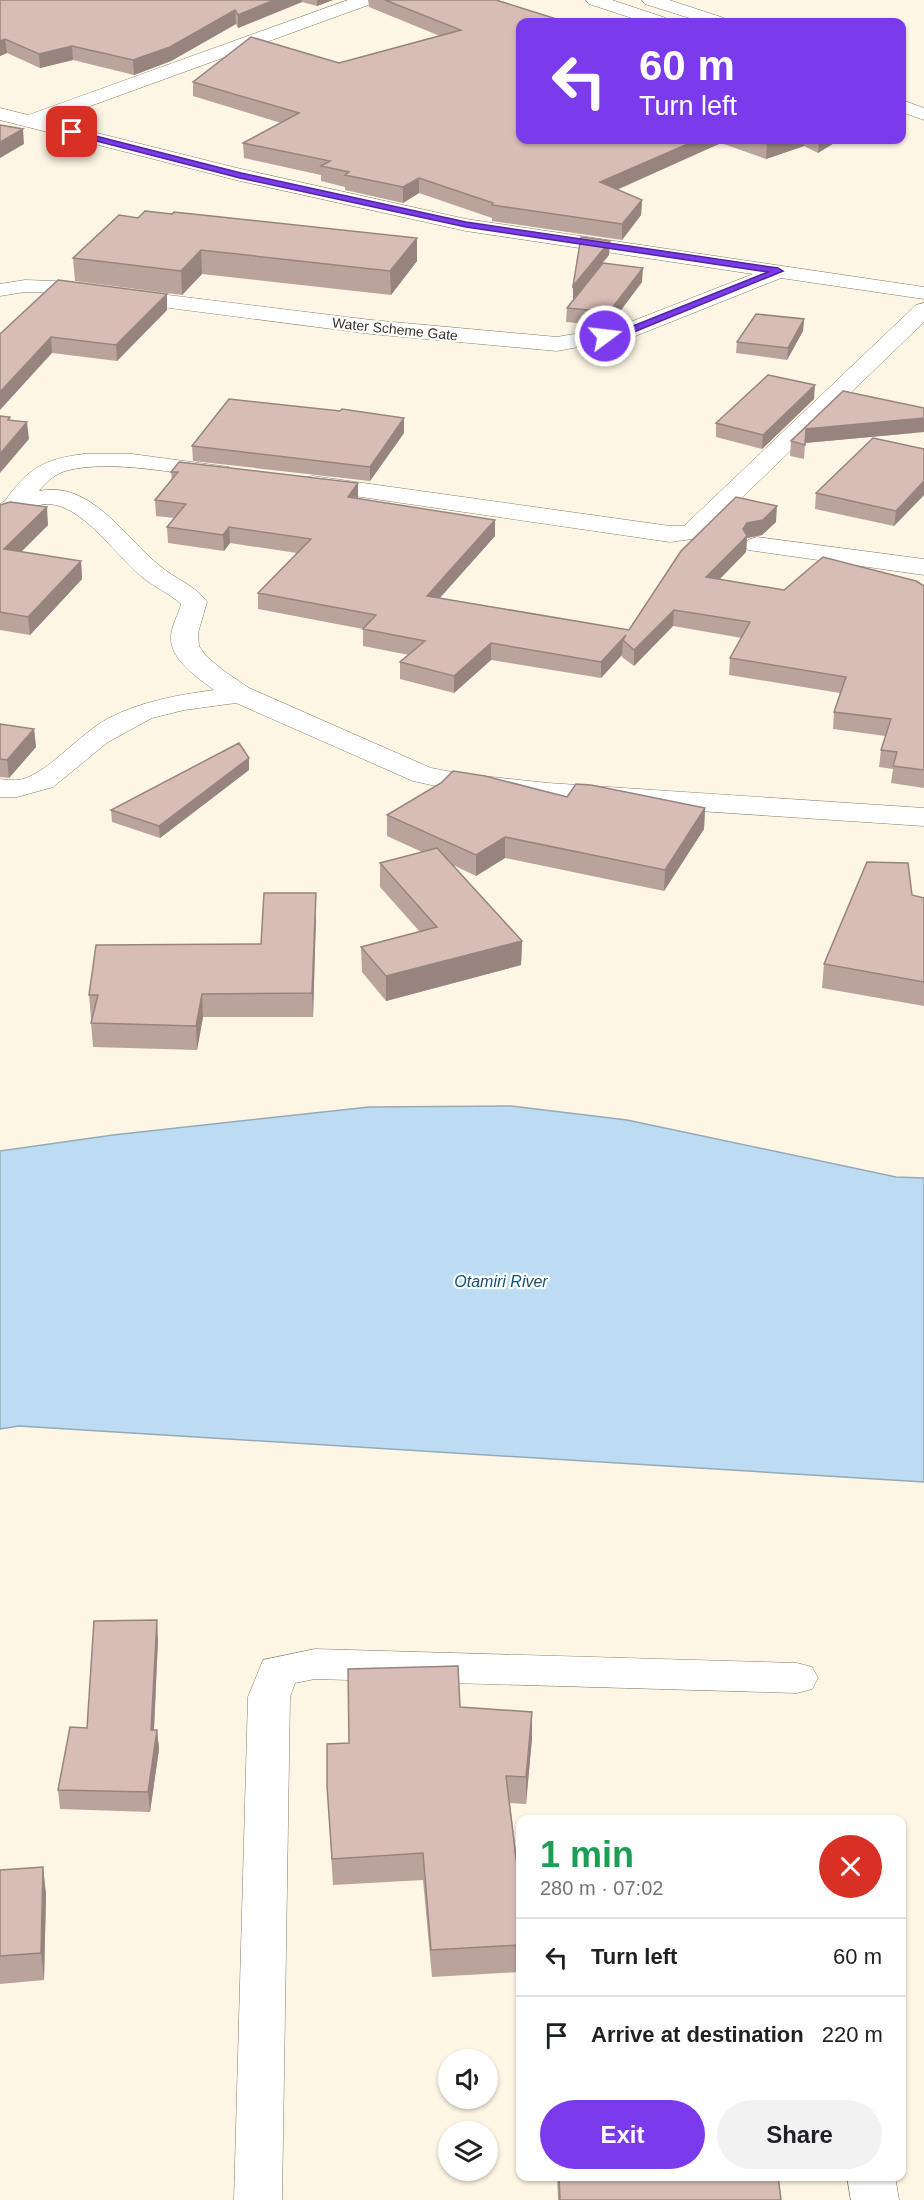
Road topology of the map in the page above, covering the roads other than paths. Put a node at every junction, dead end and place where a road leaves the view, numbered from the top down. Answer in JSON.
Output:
{"nodes":[{"id":1,"x":365,"y":0,"type":"edge"},
{"id":2,"x":595,"y":0,"type":"edge"},
{"id":3,"x":651,"y":0,"type":"edge"},
{"id":4,"x":648,"y":18,"type":"edge"},
{"id":5,"x":706,"y":18,"type":"edge"},
{"id":6,"x":906,"y":107,"type":"edge"},
{"id":7,"x":0,"y":114,"type":"edge"},
{"id":8,"x":924,"y":114,"type":"edge"},
{"id":9,"x":30,"y":121,"type":"junction"},
{"id":10,"x":778,"y":271,"type":"junction"},
{"id":11,"x":0,"y":290,"type":"edge"},
{"id":12,"x":924,"y":293,"type":"edge"},
{"id":13,"x":924,"y":310,"type":"edge"},
{"id":14,"x":242,"y":474,"type":"edge"},
{"id":15,"x":287,"y":480,"type":"edge"},
{"id":16,"x":8,"y":508,"type":"edge"},
{"id":17,"x":757,"y":545,"type":"dead end"},
{"id":18,"x":924,"y":567,"type":"edge"},
{"id":19,"x":239,"y":694,"type":"junction"},
{"id":20,"x":0,"y":788,"type":"edge"},
{"id":21,"x":924,"y":818,"type":"edge"},
{"id":22,"x":797,"y":1678,"type":"dead end"},
{"id":23,"x":872,"y":2181,"type":"edge"},
{"id":24,"x":258,"y":2200,"type":"edge"},
{"id":25,"x":875,"y":2200,"type":"edge"}],
"edges":[{"from":1,"to":9,"type":"street"},
{"from":2,"to":4,"type":"street"},
{"from":3,"to":5,"type":"street"},
{"from":6,"to":8,"type":"street"},
{"from":7,"to":9,"type":"street"},
{"from":9,"to":10,"type":"street"},
{"from":10,"to":11,"type":"street","name":"Water Scheme Gate"},
{"from":10,"to":12,"type":"street"},
{"from":13,"to":15,"type":"street"},
{"from":14,"to":16,"type":"street"},
{"from":16,"to":19,"type":"street"},
{"from":17,"to":18,"type":"street"},
{"from":19,"to":20,"type":"street"},
{"from":19,"to":21,"type":"street"},
{"from":22,"to":24,"type":"street"},
{"from":23,"to":25,"type":"street"}]}
